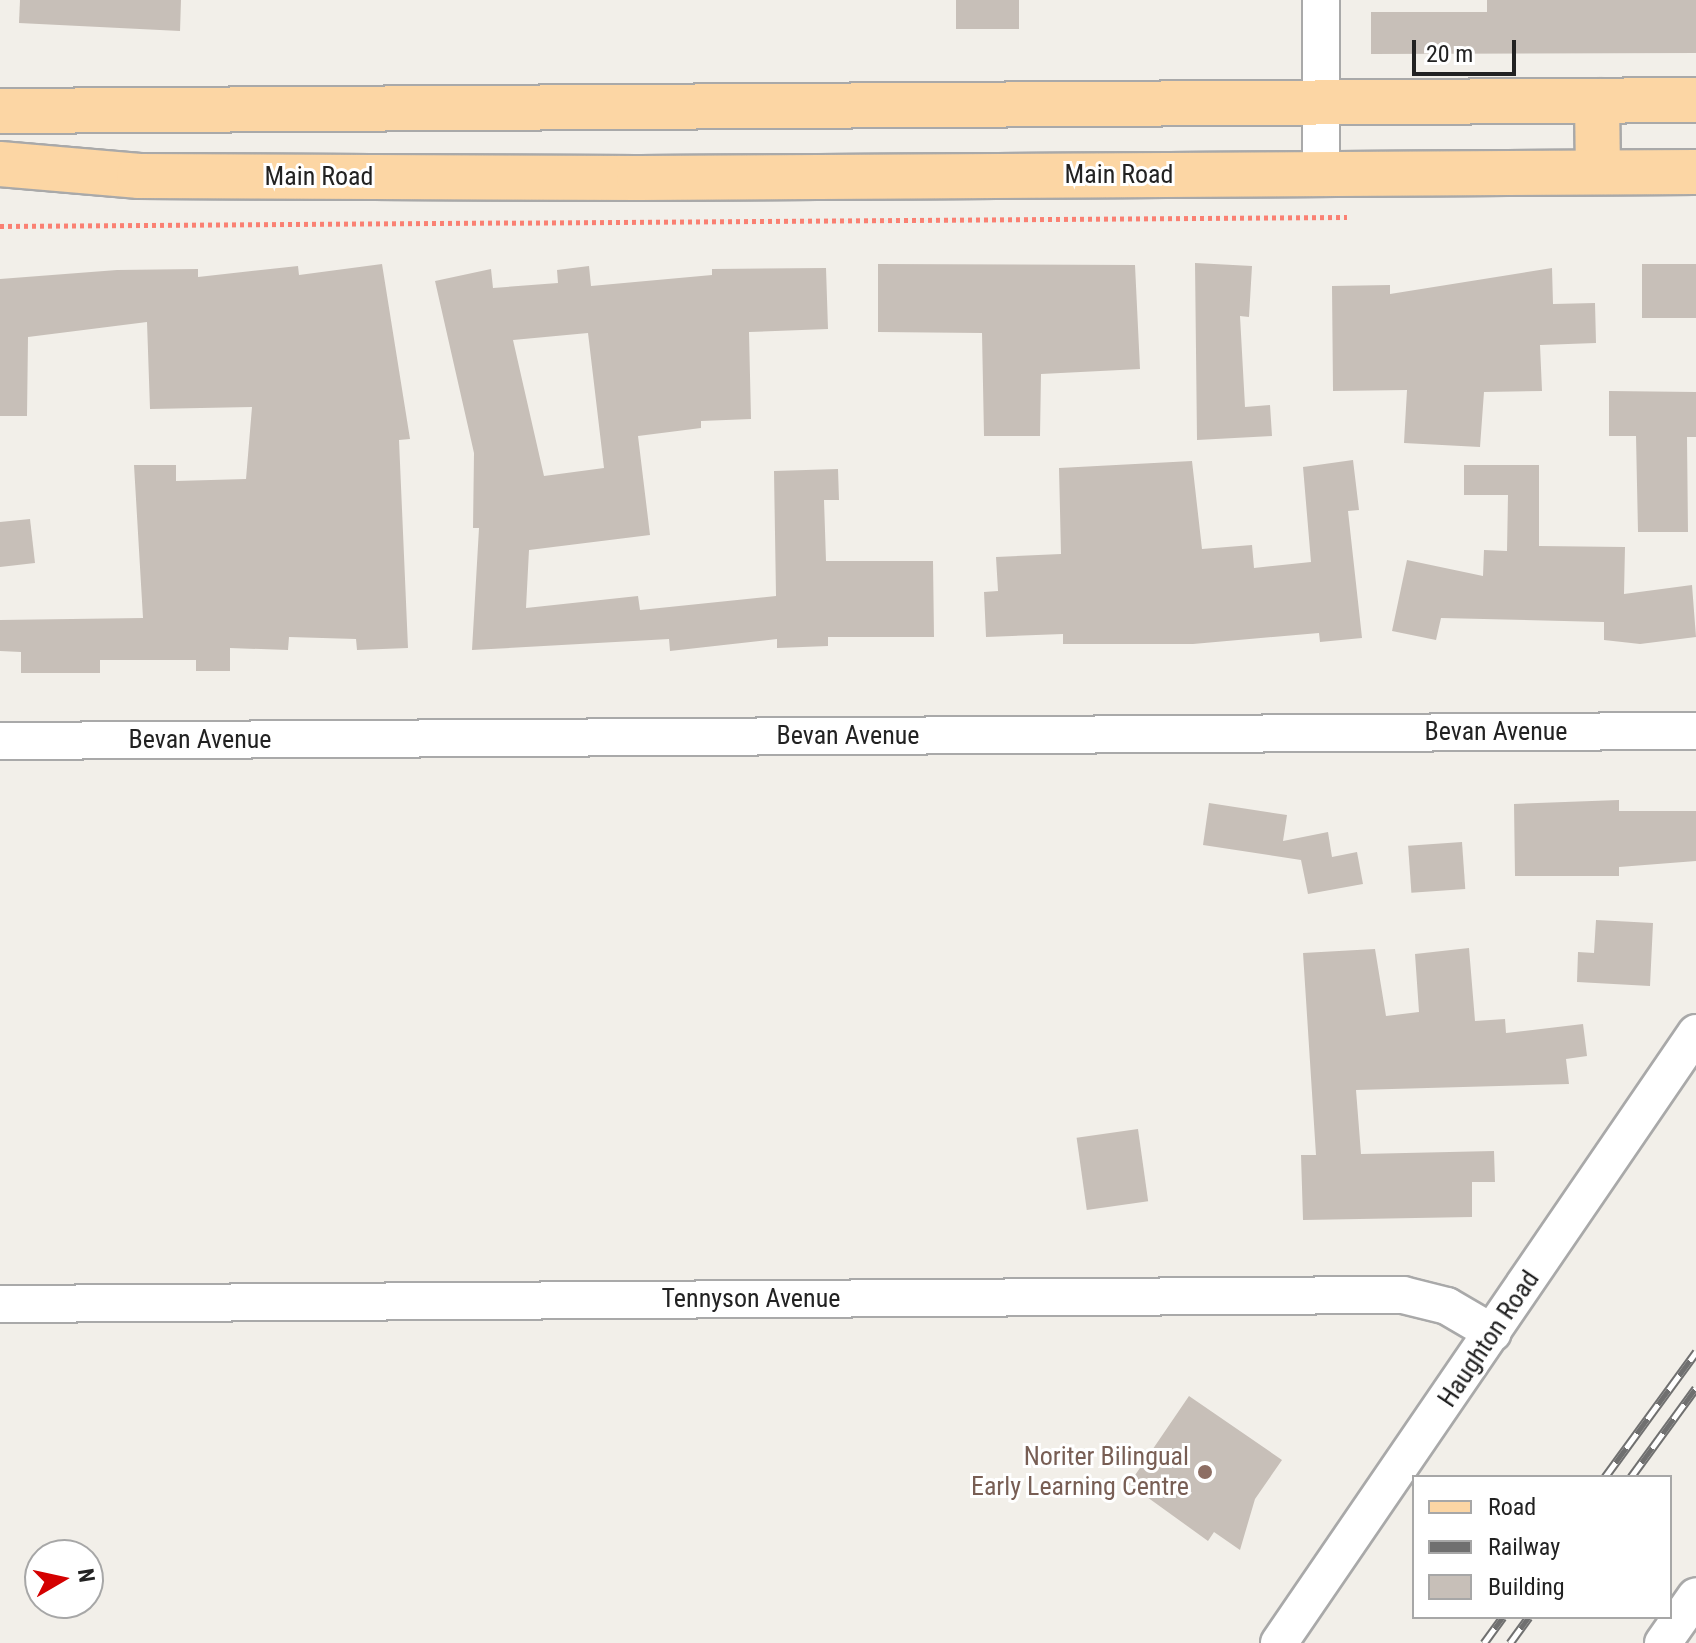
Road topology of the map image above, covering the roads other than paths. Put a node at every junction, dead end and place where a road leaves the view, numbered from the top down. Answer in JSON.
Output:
{"nodes":[{"id":1,"x":1321,"y":0,"type":"edge"},
{"id":2,"x":1696,"y":100,"type":"edge"},
{"id":3,"x":1597,"y":101,"type":"junction"},
{"id":4,"x":1321,"y":102,"type":"junction"},
{"id":5,"x":639,"y":108,"type":"junction"},
{"id":6,"x":0,"y":111,"type":"edge"},
{"id":7,"x":0,"y":164,"type":"edge"},
{"id":8,"x":1598,"y":172,"type":"junction"},
{"id":9,"x":1696,"y":172,"type":"edge"},
{"id":10,"x":1321,"y":174,"type":"junction"},
{"id":11,"x":639,"y":178,"type":"junction"},
{"id":12,"x":1696,"y":731,"type":"edge"},
{"id":13,"x":0,"y":741,"type":"edge"},
{"id":14,"x":1696,"y":1033,"type":"edge"},
{"id":15,"x":0,"y":1304,"type":"edge"},
{"id":16,"x":1493,"y":1333,"type":"junction"},
{"id":17,"x":1696,"y":1596,"type":"edge"},
{"id":18,"x":1279,"y":1643,"type":"edge"},
{"id":19,"x":1663,"y":1643,"type":"edge"}],
"edges":[{"from":1,"to":4,"type":"street"},
{"from":2,"to":3,"type":"main road"},
{"from":3,"to":4,"type":"main road"},
{"from":3,"to":8,"type":"main road"},
{"from":4,"to":5,"type":"main road"},
{"from":4,"to":10,"type":"street"},
{"from":5,"to":6,"type":"main road"},
{"from":5,"to":11,"type":"main road"},
{"from":7,"to":11,"type":"main road","name":"Main Road"},
{"from":8,"to":9,"type":"main road","name":"Main Road"},
{"from":8,"to":10,"type":"main road","name":"Main Road"},
{"from":10,"to":11,"type":"main road","name":"Main Road"},
{"from":12,"to":13,"type":"street","name":"Bevan Avenue"},
{"from":14,"to":16,"type":"street","name":"Haughton Road"},
{"from":15,"to":16,"type":"street","name":"Tennyson Avenue"},
{"from":16,"to":18,"type":"street","name":"Haughton Road"},
{"from":17,"to":19,"type":"street"}]}
